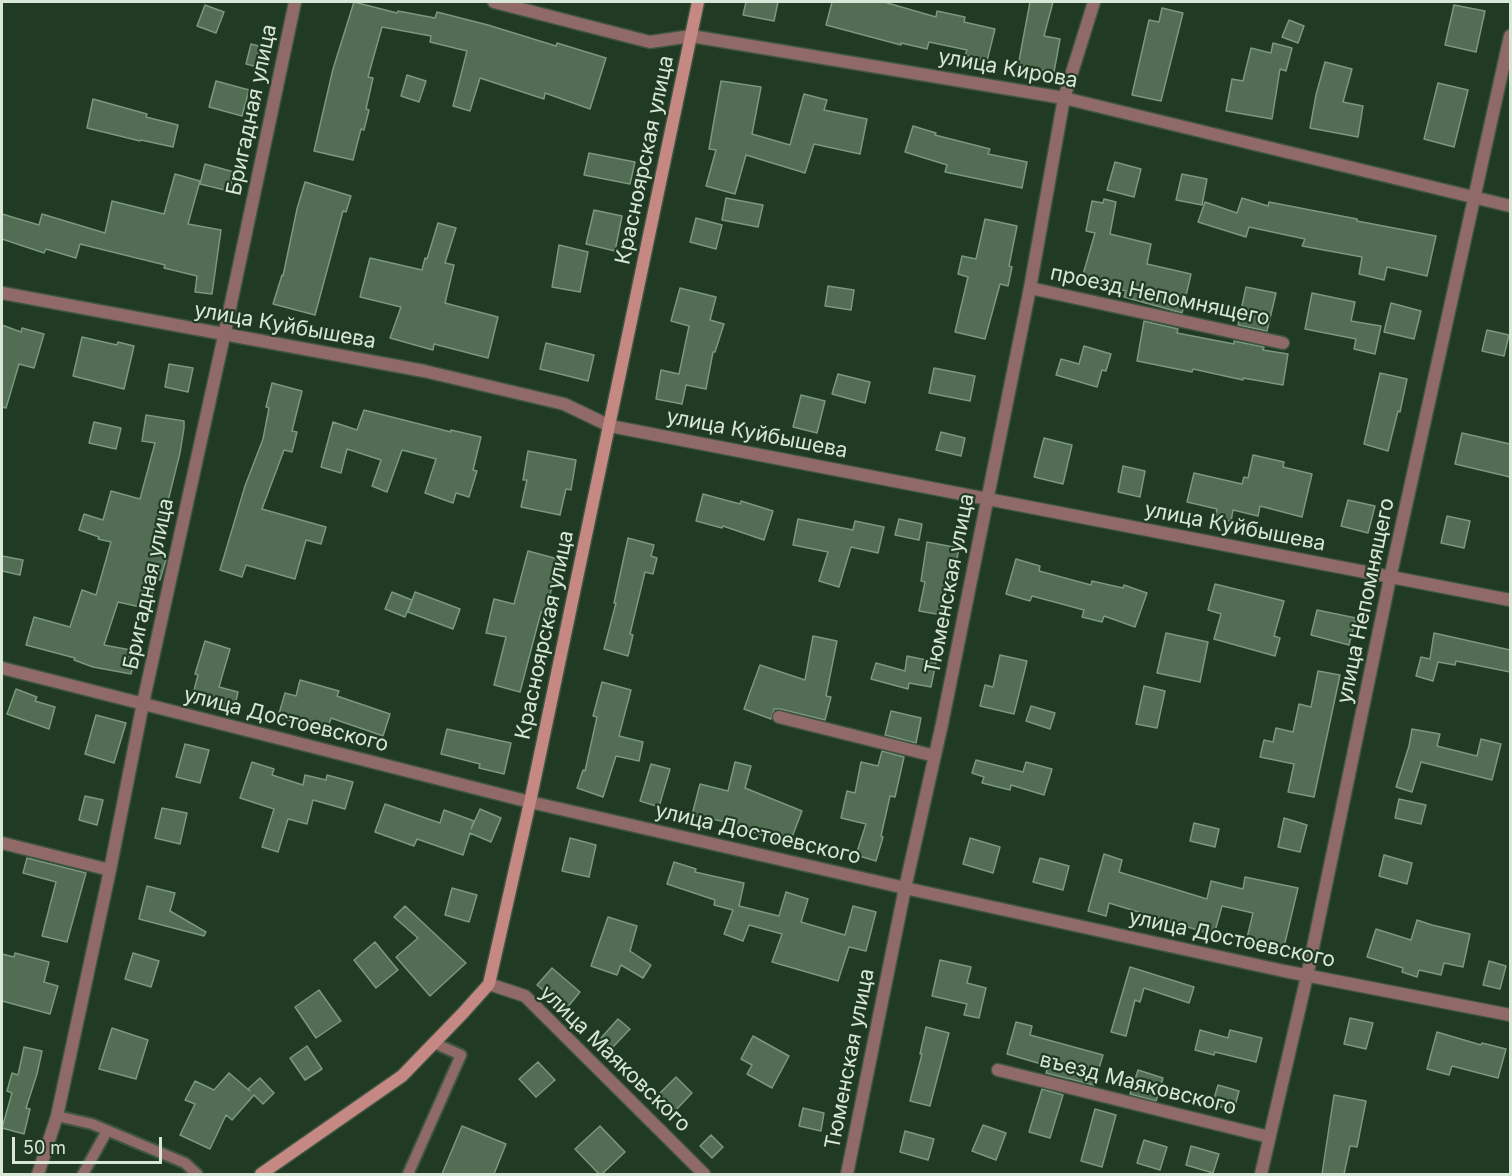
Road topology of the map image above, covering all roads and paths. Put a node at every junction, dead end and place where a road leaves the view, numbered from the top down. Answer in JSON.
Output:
{"nodes":[{"id":1,"x":295,"y":2,"type":"edge"},
{"id":2,"x":494,"y":2,"type":"edge"},
{"id":3,"x":698,"y":2,"type":"edge"},
{"id":4,"x":1094,"y":2,"type":"edge"},
{"id":5,"x":691,"y":36,"type":"junction"},
{"id":6,"x":1510,"y":36,"type":"edge"},
{"id":7,"x":1064,"y":98,"type":"junction"},
{"id":8,"x":1473,"y":196,"type":"junction"},
{"id":9,"x":1510,"y":206,"type":"edge"},
{"id":10,"x":1030,"y":288,"type":"junction"},
{"id":11,"x":2,"y":293,"type":"edge"},
{"id":12,"x":224,"y":336,"type":"junction"},
{"id":13,"x":1283,"y":343,"type":"dead end"},
{"id":14,"x":610,"y":426,"type":"junction"},
{"id":15,"x":987,"y":498,"type":"junction"},
{"id":16,"x":1390,"y":578,"type":"junction"},
{"id":17,"x":1510,"y":600,"type":"edge"},
{"id":18,"x":2,"y":668,"type":"edge"},
{"id":19,"x":143,"y":704,"type":"junction"},
{"id":20,"x":779,"y":717,"type":"dead end"},
{"id":21,"x":935,"y":756,"type":"junction"},
{"id":22,"x":530,"y":802,"type":"junction"},
{"id":23,"x":2,"y":843,"type":"edge"},
{"id":24,"x":110,"y":870,"type":"junction"},
{"id":25,"x":905,"y":888,"type":"junction"},
{"id":26,"x":1306,"y":976,"type":"junction"},
{"id":27,"x":489,"y":984,"type":"junction"},
{"id":28,"x":1510,"y":1015,"type":"edge"},
{"id":29,"x":434,"y":1043,"type":"junction"},
{"id":30,"x":998,"y":1070,"type":"dead end"},
{"id":31,"x":57,"y":1116,"type":"junction"},
{"id":32,"x":107,"y":1131,"type":"junction"},
{"id":33,"x":1269,"y":1137,"type":"junction"},
{"id":34,"x":38,"y":1174,"type":"edge"},
{"id":35,"x":83,"y":1174,"type":"edge"},
{"id":36,"x":197,"y":1174,"type":"edge"},
{"id":37,"x":261,"y":1174,"type":"edge"},
{"id":38,"x":408,"y":1174,"type":"edge"},
{"id":39,"x":704,"y":1174,"type":"edge"},
{"id":40,"x":847,"y":1174,"type":"edge"},
{"id":41,"x":1261,"y":1174,"type":"edge"}],
"edges":[{"from":1,"to":12,"type":"street","name":"Бригадная улица"},
{"from":2,"to":5,"type":"street","name":"улица Кирова"},
{"from":3,"to":5,"type":"main road","name":"Красноярская улица"},
{"from":4,"to":7,"type":"street","name":"Тюменская улица"},
{"from":5,"to":7,"type":"street","name":"улица Кирова"},
{"from":5,"to":14,"type":"main road","name":"Красноярская улица"},
{"from":6,"to":8,"type":"street","name":"улица Непомнящего"},
{"from":7,"to":8,"type":"street","name":"улица Кирова"},
{"from":7,"to":10,"type":"street","name":"Тюменская улица"},
{"from":8,"to":9,"type":"street","name":"улица Кирова"},
{"from":8,"to":16,"type":"street","name":"улица Непомнящего"},
{"from":10,"to":13,"type":"street","name":"проезд Непомнящего"},
{"from":10,"to":15,"type":"street","name":"Тюменская улица"},
{"from":11,"to":12,"type":"street","name":"улица Куйбышева"},
{"from":12,"to":14,"type":"street","name":"улица Куйбышева"},
{"from":12,"to":19,"type":"street","name":"Бригадная улица"},
{"from":14,"to":15,"type":"street","name":"улица Куйбышева"},
{"from":14,"to":22,"type":"main road","name":"Красноярская улица"},
{"from":15,"to":16,"type":"street","name":"улица Куйбышева"},
{"from":15,"to":21,"type":"street","name":"Тюменская улица"},
{"from":16,"to":17,"type":"street","name":"улица Куйбышева"},
{"from":16,"to":26,"type":"street","name":"улица Непомнящего"},
{"from":18,"to":19,"type":"street","name":"улица Достоевского"},
{"from":19,"to":22,"type":"street","name":"улица Достоевского"},
{"from":19,"to":24,"type":"street","name":"Бригадная улица"},
{"from":20,"to":21,"type":"street"},
{"from":21,"to":25,"type":"street","name":"Тюменская улица"},
{"from":22,"to":25,"type":"street","name":"улица Достоевского"},
{"from":22,"to":27,"type":"main road","name":"Красноярская улица"},
{"from":23,"to":24,"type":"street"},
{"from":24,"to":31,"type":"street","name":"Бригадная улица"},
{"from":25,"to":26,"type":"street","name":"улица Достоевского"},
{"from":25,"to":40,"type":"street","name":"Тюменская улица"},
{"from":26,"to":28,"type":"street","name":"улица Достоевского"},
{"from":26,"to":33,"type":"street","name":"улица Непомнящего"},
{"from":27,"to":29,"type":"main road"},
{"from":27,"to":39,"type":"street","name":"улица Маяковского"},
{"from":29,"to":37,"type":"main road"},
{"from":29,"to":38,"type":"lane"},
{"from":30,"to":33,"type":"street","name":"въезд Маяковского"},
{"from":31,"to":32,"type":"lane"},
{"from":31,"to":34,"type":"street","name":"Бригадная улица"},
{"from":32,"to":35,"type":"lane"},
{"from":32,"to":36,"type":"lane"},
{"from":33,"to":41,"type":"street","name":"улица Непомнящего"}]}
